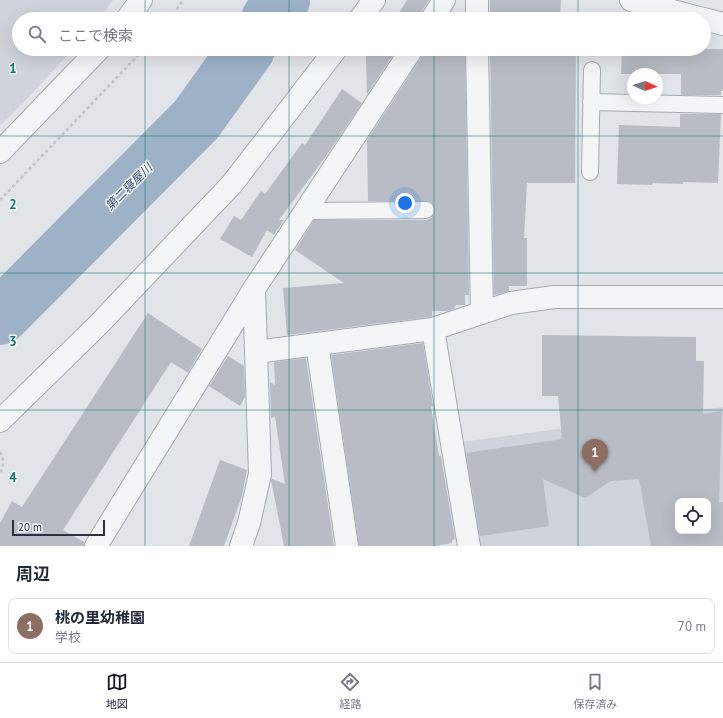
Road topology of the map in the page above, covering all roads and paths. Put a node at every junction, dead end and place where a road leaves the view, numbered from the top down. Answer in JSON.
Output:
{"nodes":[{"id":1,"x":141,"y":0,"type":"edge"},
{"id":2,"x":183,"y":0,"type":"edge"},
{"id":3,"x":374,"y":0,"type":"edge"},
{"id":4,"x":444,"y":0,"type":"edge"},
{"id":5,"x":477,"y":0,"type":"edge"},
{"id":6,"x":631,"y":0,"type":"edge"},
{"id":7,"x":132,"y":12,"type":"edge"},
{"id":8,"x":175,"y":12,"type":"edge"},
{"id":9,"x":365,"y":12,"type":"edge"},
{"id":10,"x":436,"y":12,"type":"edge"},
{"id":11,"x":477,"y":12,"type":"edge"},
{"id":12,"x":676,"y":12,"type":"edge"},
{"id":13,"x":711,"y":21,"type":"edge"},
{"id":14,"x":723,"y":24,"type":"edge"},
{"id":15,"x":92,"y":56,"type":"edge"},
{"id":16,"x":137,"y":56,"type":"edge"},
{"id":17,"x":331,"y":56,"type":"edge"},
{"id":18,"x":407,"y":56,"type":"edge"},
{"id":19,"x":478,"y":56,"type":"edge"},
{"id":20,"x":592,"y":70,"type":"dead end"},
{"id":21,"x":591,"y":102,"type":"junction"},
{"id":22,"x":723,"y":105,"type":"edge"},
{"id":23,"x":0,"y":152,"type":"edge"},
{"id":24,"x":590,"y":172,"type":"dead end"},
{"id":25,"x":0,"y":200,"type":"edge"},
{"id":26,"x":426,"y":210,"type":"dead end"},
{"id":27,"x":306,"y":211,"type":"junction"},
{"id":28,"x":254,"y":289,"type":"junction"},
{"id":29,"x":723,"y":297,"type":"edge"},
{"id":30,"x":482,"y":312,"type":"junction"},
{"id":31,"x":433,"y":329,"type":"junction"},
{"id":32,"x":317,"y":344,"type":"junction"},
{"id":33,"x":256,"y":352,"type":"junction"},
{"id":34,"x":0,"y":421,"type":"edge"},
{"id":35,"x":0,"y":452,"type":"edge"},
{"id":36,"x":0,"y":473,"type":"edge"},
{"id":37,"x":96,"y":546,"type":"edge"},
{"id":38,"x":241,"y":546,"type":"edge"},
{"id":39,"x":347,"y":546,"type":"edge"},
{"id":40,"x":469,"y":546,"type":"edge"}],
"edges":[{"from":1,"to":7,"type":"street"},
{"from":2,"to":8,"type":"path"},
{"from":3,"to":9,"type":"street"},
{"from":4,"to":10,"type":"street"},
{"from":5,"to":11,"type":"street"},
{"from":6,"to":12,"type":"street"},
{"from":13,"to":14,"type":"street"},
{"from":15,"to":23,"type":"street"},
{"from":16,"to":25,"type":"path"},
{"from":17,"to":34,"type":"street"},
{"from":18,"to":27,"type":"street"},
{"from":19,"to":30,"type":"street"},
{"from":20,"to":21,"type":"lane"},
{"from":21,"to":22,"type":"lane"},
{"from":21,"to":24,"type":"lane"},
{"from":26,"to":27,"type":"lane"},
{"from":27,"to":28,"type":"street"},
{"from":28,"to":33,"type":"street"},
{"from":28,"to":37,"type":"street"},
{"from":29,"to":30,"type":"street"},
{"from":30,"to":31,"type":"street"},
{"from":31,"to":32,"type":"street"},
{"from":31,"to":40,"type":"street"},
{"from":32,"to":33,"type":"street"},
{"from":32,"to":39,"type":"street"},
{"from":33,"to":38,"type":"street"},
{"from":35,"to":36,"type":"path"}]}
